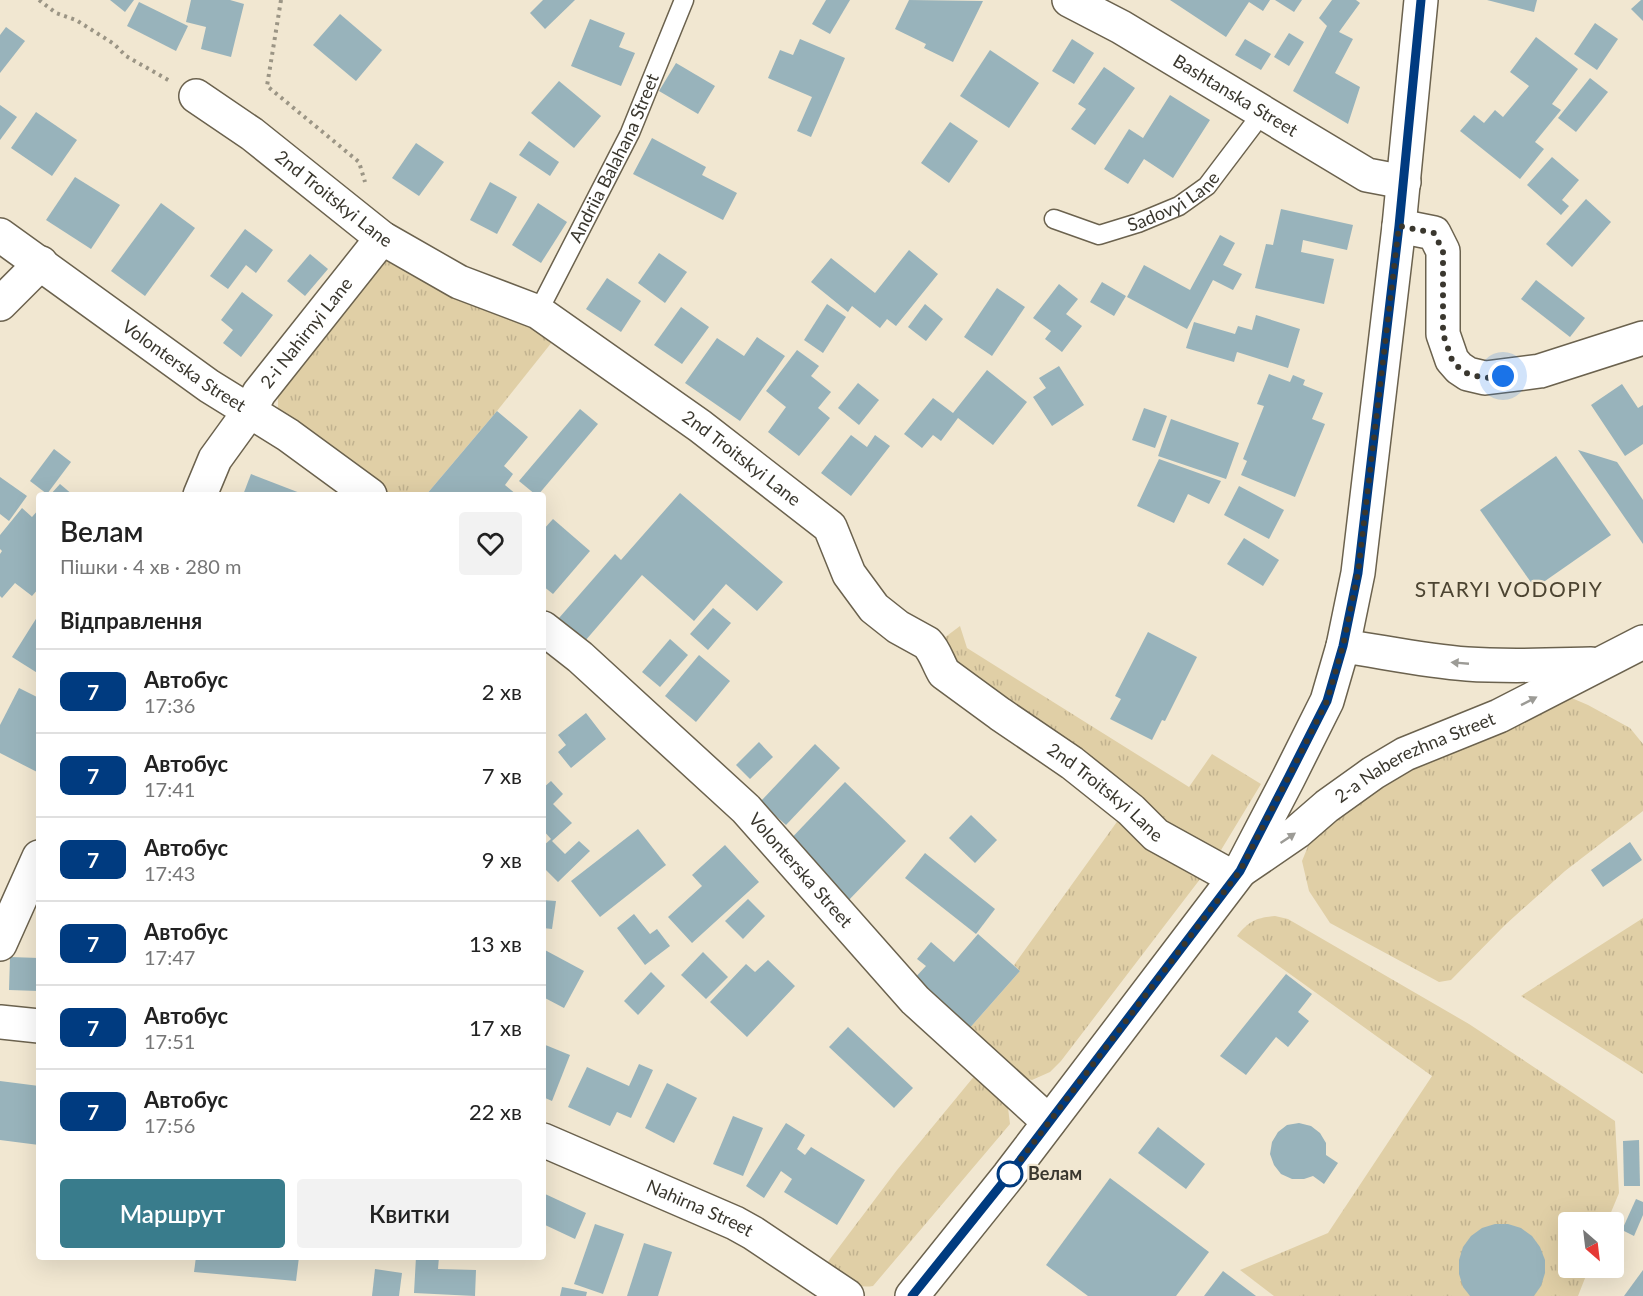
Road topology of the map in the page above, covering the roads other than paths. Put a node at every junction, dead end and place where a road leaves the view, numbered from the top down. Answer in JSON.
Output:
{"nodes":[{"id":1,"x":684,"y":0,"type":"edge"},
{"id":2,"x":1069,"y":0,"type":"edge"},
{"id":3,"x":1421,"y":0,"type":"edge"},
{"id":4,"x":196,"y":96,"type":"road end"},
{"id":5,"x":1263,"y":112,"type":"junction"},
{"id":6,"x":1404,"y":182,"type":"junction"},
{"id":7,"x":1054,"y":219,"type":"dead end"},
{"id":8,"x":1399,"y":226,"type":"junction"},
{"id":9,"x":0,"y":236,"type":"edge"},
{"id":10,"x":382,"y":238,"type":"junction"},
{"id":11,"x":41,"y":263,"type":"junction"},
{"id":12,"x":0,"y":304,"type":"edge"},
{"id":13,"x":538,"y":312,"type":"junction"},
{"id":14,"x":1643,"y":338,"type":"edge"},
{"id":15,"x":249,"y":412,"type":"junction"},
{"id":16,"x":201,"y":492,"type":"edge"},
{"id":17,"x":366,"y":492,"type":"edge"},
{"id":18,"x":546,"y":630,"type":"edge"},
{"id":19,"x":1643,"y":642,"type":"edge"},
{"id":20,"x":1343,"y":646,"type":"junction"},
{"id":21,"x":1602,"y":663,"type":"junction"},
{"id":22,"x":36,"y":864,"type":"edge"},
{"id":23,"x":1237,"y":875,"type":"junction"},
{"id":24,"x":0,"y":944,"type":"edge"},
{"id":25,"x":0,"y":1022,"type":"edge"},
{"id":26,"x":36,"y":1026,"type":"edge"},
{"id":27,"x":1049,"y":1122,"type":"junction"},
{"id":28,"x":546,"y":1141,"type":"edge"},
{"id":29,"x":847,"y":1296,"type":"edge"},
{"id":30,"x":912,"y":1296,"type":"edge"}],
"edges":[{"from":1,"to":13,"type":"lane","name":"Andriia Balahana Street"},
{"from":2,"to":5,"type":"street","name":"Bashtanska Street"},
{"from":3,"to":6,"type":"street"},
{"from":4,"to":10,"type":"street","name":"2nd Troitskyi Lane"},
{"from":5,"to":6,"type":"street","name":"Bashtanska Street"},
{"from":5,"to":7,"type":"lane","name":"Sadovyi Lane"},
{"from":6,"to":8,"type":"street"},
{"from":8,"to":14,"type":"street"},
{"from":8,"to":20,"type":"street"},
{"from":9,"to":11,"type":"street","name":"Volonterska Street"},
{"from":10,"to":13,"type":"street","name":"2nd Troitskyi Lane"},
{"from":10,"to":15,"type":"street","name":"2-i Nahirnyi Lane"},
{"from":11,"to":12,"type":"street"},
{"from":11,"to":15,"type":"street","name":"Volonterska Street"},
{"from":13,"to":23,"type":"street","name":"2nd Troitskyi Lane"},
{"from":15,"to":16,"type":"street","name":"2-i Nahirnyi Lane"},
{"from":15,"to":17,"type":"street","name":"Volonterska Street"},
{"from":18,"to":27,"type":"street","name":"Volonterska Street"},
{"from":19,"to":21,"type":"street","name":"2-a Naberezhna Street"},
{"from":21,"to":20,"type":"street","name":"2-a Naberezhna Street","one_way":true},
{"from":20,"to":23,"type":"street"},
{"from":23,"to":21,"type":"street","name":"2-a Naberezhna Street","one_way":true},
{"from":22,"to":24,"type":"street"},
{"from":23,"to":27,"type":"street"},
{"from":25,"to":26,"type":"street"},
{"from":27,"to":30,"type":"street"},
{"from":28,"to":29,"type":"street","name":"Nahirna Street"}]}
